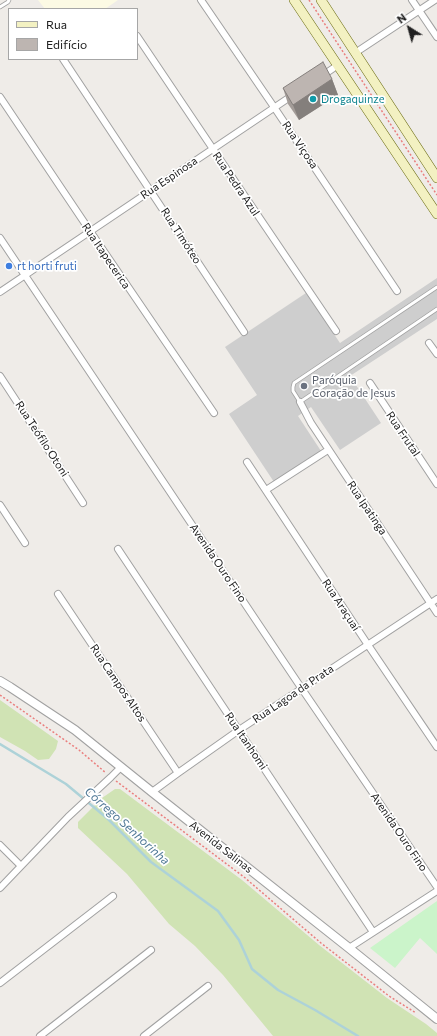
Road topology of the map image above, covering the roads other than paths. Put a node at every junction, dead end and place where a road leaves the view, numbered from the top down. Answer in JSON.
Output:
{"nodes":[{"id":1,"x":8,"y":0,"type":"edge"},
{"id":2,"x":201,"y":0,"type":"edge"},
{"id":3,"x":294,"y":0,"type":"edge"},
{"id":4,"x":321,"y":0,"type":"edge"},
{"id":5,"x":412,"y":0,"type":"edge"},
{"id":6,"x":435,"y":0,"type":"edge"},
{"id":7,"x":0,"y":7,"type":"edge"},
{"id":8,"x":419,"y":11,"type":"junction"},
{"id":9,"x":138,"y":37,"type":"edge"},
{"id":10,"x":437,"y":37,"type":"edge"},
{"id":11,"x":355,"y":53,"type":"junction"},
{"id":12,"x":65,"y":60,"type":"edge"},
{"id":13,"x":338,"y":65,"type":"junction"},
{"id":14,"x":319,"y":78,"type":"edge"},
{"id":15,"x":300,"y":90,"type":"edge"},
{"id":16,"x":0,"y":97,"type":"edge"},
{"id":17,"x":274,"y":107,"type":"junction"},
{"id":18,"x":213,"y":149,"type":"junction"},
{"id":19,"x":437,"y":178,"type":"edge"},
{"id":20,"x":151,"y":190,"type":"junction"},
{"id":21,"x":437,"y":196,"type":"edge"},
{"id":22,"x":431,"y":205,"type":"junction"},
{"id":23,"x":437,"y":214,"type":"edge"},
{"id":24,"x":90,"y":231,"type":"junction"},
{"id":25,"x":0,"y":238,"type":"edge"},
{"id":26,"x":25,"y":276,"type":"junction"},
{"id":27,"x":437,"y":287,"type":"edge"},
{"id":28,"x":397,"y":291,"type":"dead end"},
{"id":29,"x":0,"y":292,"type":"edge"},
{"id":30,"x":437,"y":310,"type":"edge"},
{"id":31,"x":336,"y":331,"type":"dead end"},
{"id":32,"x":244,"y":332,"type":"dead end"},
{"id":33,"x":429,"y":343,"type":"dead end"},
{"id":34,"x":437,"y":354,"type":"edge"},
{"id":35,"x":0,"y":376,"type":"edge"},
{"id":36,"x":370,"y":383,"type":"dead end"},
{"id":37,"x":300,"y":402,"type":"junction"},
{"id":38,"x":214,"y":413,"type":"dead end"},
{"id":39,"x":328,"y":450,"type":"junction"},
{"id":40,"x":247,"y":462,"type":"dead end"},
{"id":41,"x":437,"y":484,"type":"edge"},
{"id":42,"x":266,"y":490,"type":"junction"},
{"id":43,"x":83,"y":503,"type":"dead end"},
{"id":44,"x":0,"y":505,"type":"edge"},
{"id":45,"x":25,"y":543,"type":"dead end"},
{"id":46,"x":118,"y":550,"type":"dead end"},
{"id":47,"x":58,"y":594,"type":"dead end"},
{"id":48,"x":437,"y":599,"type":"edge"},
{"id":49,"x":430,"y":603,"type":"junction"},
{"id":50,"x":437,"y":613,"type":"edge"},
{"id":51,"x":368,"y":645,"type":"junction"},
{"id":52,"x":0,"y":681,"type":"edge"},
{"id":53,"x":302,"y":689,"type":"junction"},
{"id":54,"x":239,"y":730,"type":"junction"},
{"id":55,"x":437,"y":747,"type":"edge"},
{"id":56,"x":121,"y":767,"type":"junction"},
{"id":57,"x":178,"y":773,"type":"junction"},
{"id":58,"x":152,"y":792,"type":"junction"},
{"id":59,"x":0,"y":845,"type":"edge"},
{"id":60,"x":21,"y":866,"type":"junction"},
{"id":61,"x":437,"y":887,"type":"edge"},
{"id":62,"x":0,"y":888,"type":"edge"},
{"id":63,"x":437,"y":891,"type":"edge"},
{"id":64,"x":113,"y":896,"type":"dead end"},
{"id":65,"x":373,"y":932,"type":"junction"},
{"id":66,"x":349,"y":948,"type":"junction"},
{"id":67,"x":151,"y":950,"type":"dead end"},
{"id":68,"x":0,"y":983,"type":"edge"},
{"id":69,"x":208,"y":986,"type":"dead end"},
{"id":70,"x":437,"y":1019,"type":"edge"},
{"id":71,"x":40,"y":1036,"type":"edge"},
{"id":72,"x":144,"y":1036,"type":"edge"}],
"edges":[{"from":1,"to":7,"type":"lane"},
{"from":2,"to":17,"type":"street","name":"Rua Viçosa"},
{"from":3,"to":13,"type":"main road"},
{"from":4,"to":11,"type":"main road"},
{"from":5,"to":8,"type":"street"},
{"from":6,"to":8,"type":"street"},
{"from":8,"to":10,"type":"street"},
{"from":8,"to":11,"type":"street"},
{"from":9,"to":18,"type":"street","name":"Rua Pedra Azul"},
{"from":11,"to":19,"type":"main road"},
{"from":12,"to":20,"type":"street","name":"Rua Timóteo"},
{"from":13,"to":14,"type":"street"},
{"from":13,"to":22,"type":"main road"},
{"from":15,"to":17,"type":"street","name":"Rua Espinosa"},
{"from":16,"to":24,"type":"street","name":"Rua Itapecerica"},
{"from":17,"to":18,"type":"street","name":"Rua Espinosa"},
{"from":17,"to":28,"type":"street","name":"Rua Viçosa"},
{"from":18,"to":20,"type":"street","name":"Rua Espinosa"},
{"from":18,"to":31,"type":"street","name":"Rua Pedra Azul"},
{"from":20,"to":24,"type":"street","name":"Rua Espinosa"},
{"from":20,"to":32,"type":"street","name":"Rua Timóteo"},
{"from":21,"to":22,"type":"main road"},
{"from":22,"to":23,"type":"main road"},
{"from":24,"to":26,"type":"street","name":"Rua Espinosa"},
{"from":24,"to":38,"type":"street","name":"Rua Itapecerica"},
{"from":25,"to":26,"type":"street","name":"Avenida Ouro Fino"},
{"from":26,"to":29,"type":"street","name":"Rua Espinosa"},
{"from":26,"to":53,"type":"street","name":"Avenida Ouro Fino"},
{"from":27,"to":37,"type":"lane"},
{"from":30,"to":37,"type":"lane"},
{"from":33,"to":34,"type":"street"},
{"from":35,"to":43,"type":"street","name":"Rua Teófilo Otoni"},
{"from":36,"to":41,"type":"street","name":"Rua Frutal"},
{"from":37,"to":39,"type":"street","name":"Rua Ipatinga"},
{"from":39,"to":42,"type":"street"},
{"from":39,"to":49,"type":"street","name":"Rua Ipatinga"},
{"from":40,"to":42,"type":"street","name":"Rua Araçuaí"},
{"from":42,"to":51,"type":"street","name":"Rua Araçuaí"},
{"from":44,"to":45,"type":"street"},
{"from":46,"to":54,"type":"street","name":"Rua Itanhomi"},
{"from":47,"to":57,"type":"street","name":"Rua Campos Altos"},
{"from":48,"to":49,"type":"street","name":"Rua Lagoa da Prata"},
{"from":49,"to":50,"type":"street","name":"Rua Ipatinga"},
{"from":49,"to":51,"type":"street","name":"Rua Lagoa da Prata"},
{"from":51,"to":53,"type":"street","name":"Rua Lagoa da Prata"},
{"from":51,"to":55,"type":"street","name":"Rua Araçuaí"},
{"from":52,"to":56,"type":"street","name":"Avenida Salinas"},
{"from":53,"to":54,"type":"street","name":"Rua Lagoa da Prata"},
{"from":53,"to":61,"type":"street","name":"Avenida Ouro Fino"},
{"from":54,"to":57,"type":"street","name":"Rua Lagoa da Prata"},
{"from":54,"to":65,"type":"street","name":"Rua Itanhomi"},
{"from":56,"to":58,"type":"street","name":"Avenida Salinas"},
{"from":56,"to":60,"type":"street"},
{"from":57,"to":58,"type":"street","name":"Rua Lagoa da Prata"},
{"from":58,"to":66,"type":"street","name":"Avenida Salinas"},
{"from":59,"to":60,"type":"street"},
{"from":60,"to":62,"type":"street"},
{"from":63,"to":65,"type":"street"},
{"from":64,"to":68,"type":"street"},
{"from":65,"to":66,"type":"street"},
{"from":66,"to":70,"type":"street","name":"Avenida Salinas"},
{"from":67,"to":71,"type":"street"},
{"from":69,"to":72,"type":"street"}]}
